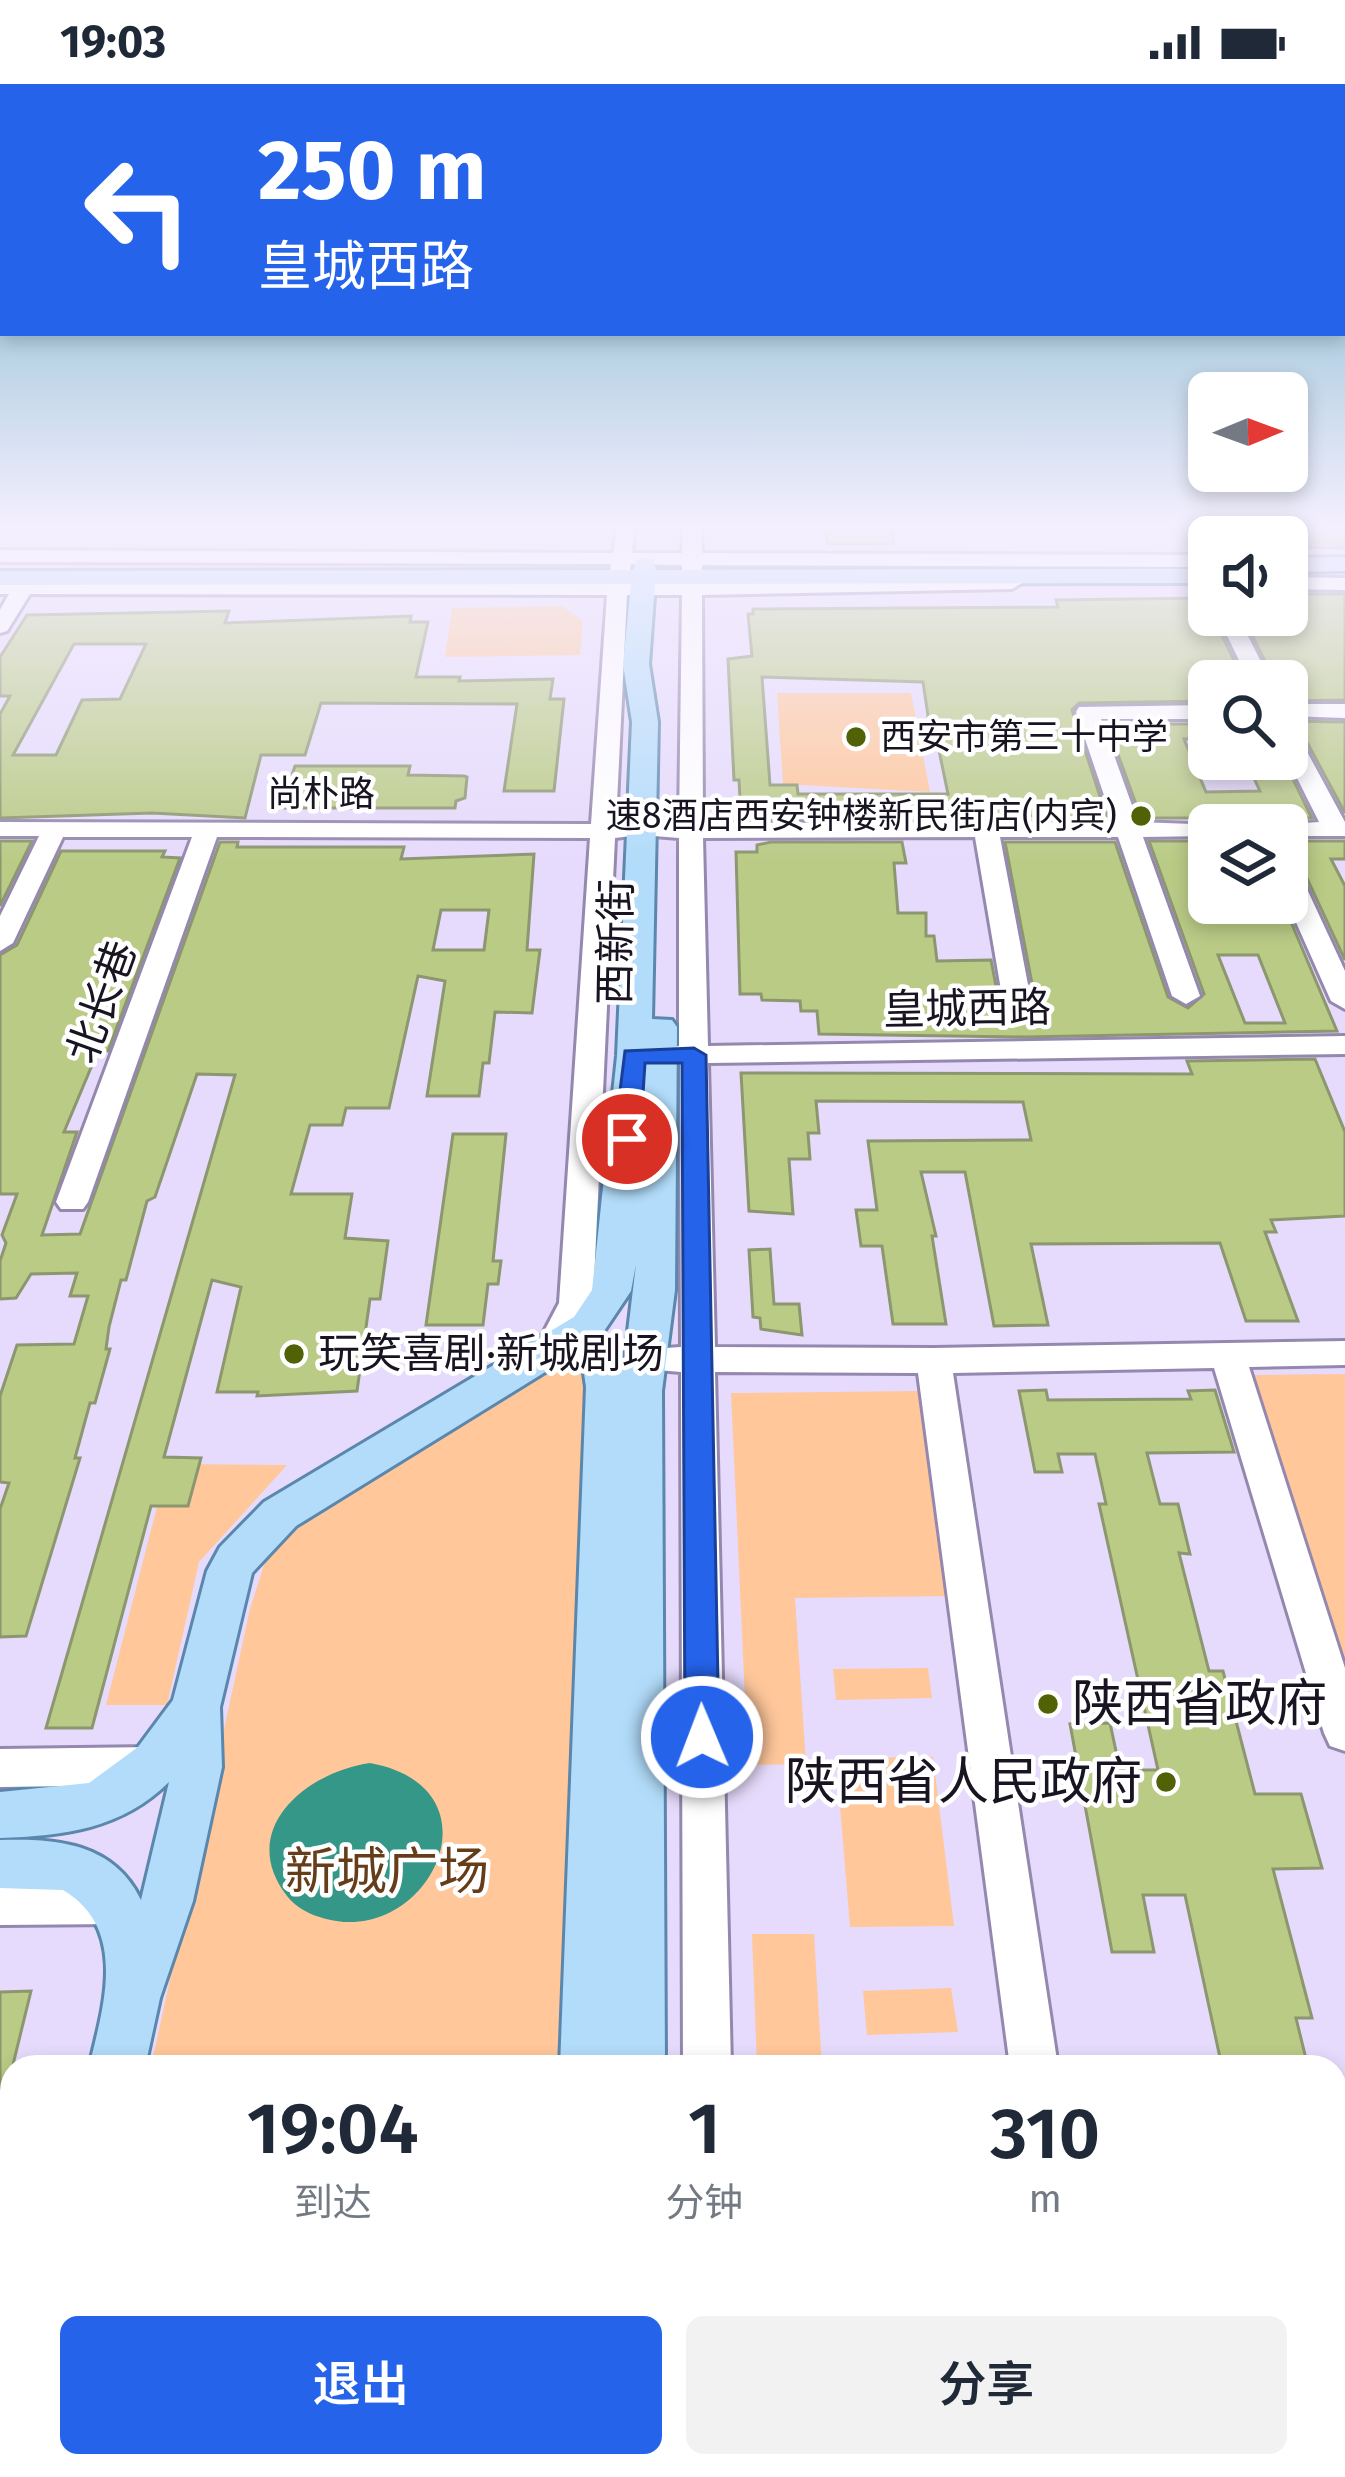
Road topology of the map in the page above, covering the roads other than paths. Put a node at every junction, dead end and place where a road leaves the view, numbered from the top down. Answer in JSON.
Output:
{"nodes":[{"id":1,"x":641,"y":639,"type":"edge"},
{"id":2,"x":644,"y":639,"type":"edge"},
{"id":3,"x":660,"y":639,"type":"edge"},
{"id":4,"x":1345,"y":711,"type":"edge"},
{"id":5,"x":1188,"y":712,"type":"edge"},
{"id":6,"x":1308,"y":716,"type":"edge"},
{"id":7,"x":1308,"y":759,"type":"edge"},
{"id":8,"x":0,"y":829,"type":"edge"},
{"id":9,"x":1308,"y":829,"type":"edge"},
{"id":10,"x":1340,"y":829,"type":"edge"},
{"id":11,"x":54,"y":830,"type":"junction"},
{"id":12,"x":207,"y":830,"type":"junction"},
{"id":13,"x":986,"y":830,"type":"junction"},
{"id":14,"x":1128,"y":830,"type":"junction"},
{"id":15,"x":1188,"y":830,"type":"edge"},
{"id":16,"x":604,"y":831,"type":"junction"},
{"id":17,"x":665,"y":831,"type":"junction"},
{"id":18,"x":1308,"y":920,"type":"edge"},
{"id":19,"x":0,"y":943,"type":"edge"},
{"id":20,"x":1015,"y":990,"type":"dead end"},
{"id":21,"x":1186,"y":995,"type":"dead end"},
{"id":22,"x":1345,"y":1001,"type":"edge"},
{"id":23,"x":1345,"y":1045,"type":"edge"},
{"id":24,"x":590,"y":1056,"type":"junction"},
{"id":25,"x":663,"y":1056,"type":"junction"},
{"id":26,"x":72,"y":1202,"type":"dead end"},
{"id":27,"x":554,"y":1345,"type":"junction"},
{"id":28,"x":1345,"y":1354,"type":"edge"},
{"id":29,"x":1228,"y":1356,"type":"junction"},
{"id":30,"x":696,"y":1360,"type":"junction"},
{"id":31,"x":934,"y":1361,"type":"junction"},
{"id":32,"x":631,"y":1379,"type":"junction"},
{"id":33,"x":196,"y":1707,"type":"junction"},
{"id":34,"x":1345,"y":1732,"type":"edge"},
{"id":35,"x":156,"y":1766,"type":"junction"},
{"id":36,"x":0,"y":1768,"type":"edge"},
{"id":37,"x":0,"y":1815,"type":"edge"},
{"id":38,"x":0,"y":1864,"type":"edge"},
{"id":39,"x":118,"y":1903,"type":"junction"},
{"id":40,"x":0,"y":1904,"type":"edge"},
{"id":41,"x":133,"y":1998,"type":"junction"},
{"id":42,"x":120,"y":2055,"type":"edge"},
{"id":43,"x":590,"y":2055,"type":"edge"},
{"id":44,"x":637,"y":2055,"type":"edge"},
{"id":45,"x":707,"y":2055,"type":"edge"},
{"id":46,"x":1032,"y":2055,"type":"edge"}],
"edges":[{"from":1,"to":17,"type":"main road","name":"西新街"},
{"from":2,"to":16,"type":"street"},
{"from":3,"to":17,"type":"street"},
{"from":4,"to":6,"type":"street"},
{"from":5,"to":14,"type":"street"},
{"from":7,"to":10,"type":"street"},
{"from":8,"to":11,"type":"street","name":"尚朴路"},
{"from":9,"to":10,"type":"street"},
{"from":11,"to":12,"type":"street","name":"尚朴路"},
{"from":11,"to":19,"type":"street"},
{"from":12,"to":16,"type":"street","name":"尚朴路"},
{"from":12,"to":26,"type":"street","name":"北长巷"},
{"from":13,"to":14,"type":"street","name":"尚朴路"},
{"from":13,"to":17,"type":"street","name":"尚朴路"},
{"from":13,"to":20,"type":"street"},
{"from":14,"to":15,"type":"street","name":"尚朴路"},
{"from":14,"to":21,"type":"street"},
{"from":16,"to":17,"type":"street","name":"尚朴路"},
{"from":16,"to":24,"type":"street"},
{"from":17,"to":25,"type":"street"},
{"from":17,"to":25,"type":"main road","name":"西新街"},
{"from":18,"to":22,"type":"street"},
{"from":23,"to":25,"type":"street","name":"皇城西路"},
{"from":24,"to":25,"type":"street","name":"皇城西路"},
{"from":24,"to":27,"type":"street"},
{"from":25,"to":27,"type":"main road","name":"西新街"},
{"from":25,"to":30,"type":"street"},
{"from":25,"to":32,"type":"main road","name":"西新街"},
{"from":27,"to":32,"type":"main road"},
{"from":27,"to":33,"type":"main road","name":"西新街"},
{"from":28,"to":29,"type":"street"},
{"from":29,"to":31,"type":"street"},
{"from":29,"to":34,"type":"street"},
{"from":30,"to":31,"type":"street"},
{"from":30,"to":32,"type":"street"},
{"from":30,"to":45,"type":"street"},
{"from":31,"to":46,"type":"street"},
{"from":32,"to":43,"type":"main road"},
{"from":32,"to":44,"type":"main road"},
{"from":33,"to":35,"type":"main road"},
{"from":33,"to":41,"type":"main road"},
{"from":35,"to":36,"type":"street"},
{"from":35,"to":37,"type":"main road"},
{"from":38,"to":39,"type":"main road"},
{"from":39,"to":40,"type":"street"},
{"from":39,"to":41,"type":"main road"},
{"from":41,"to":42,"type":"main road"}]}
